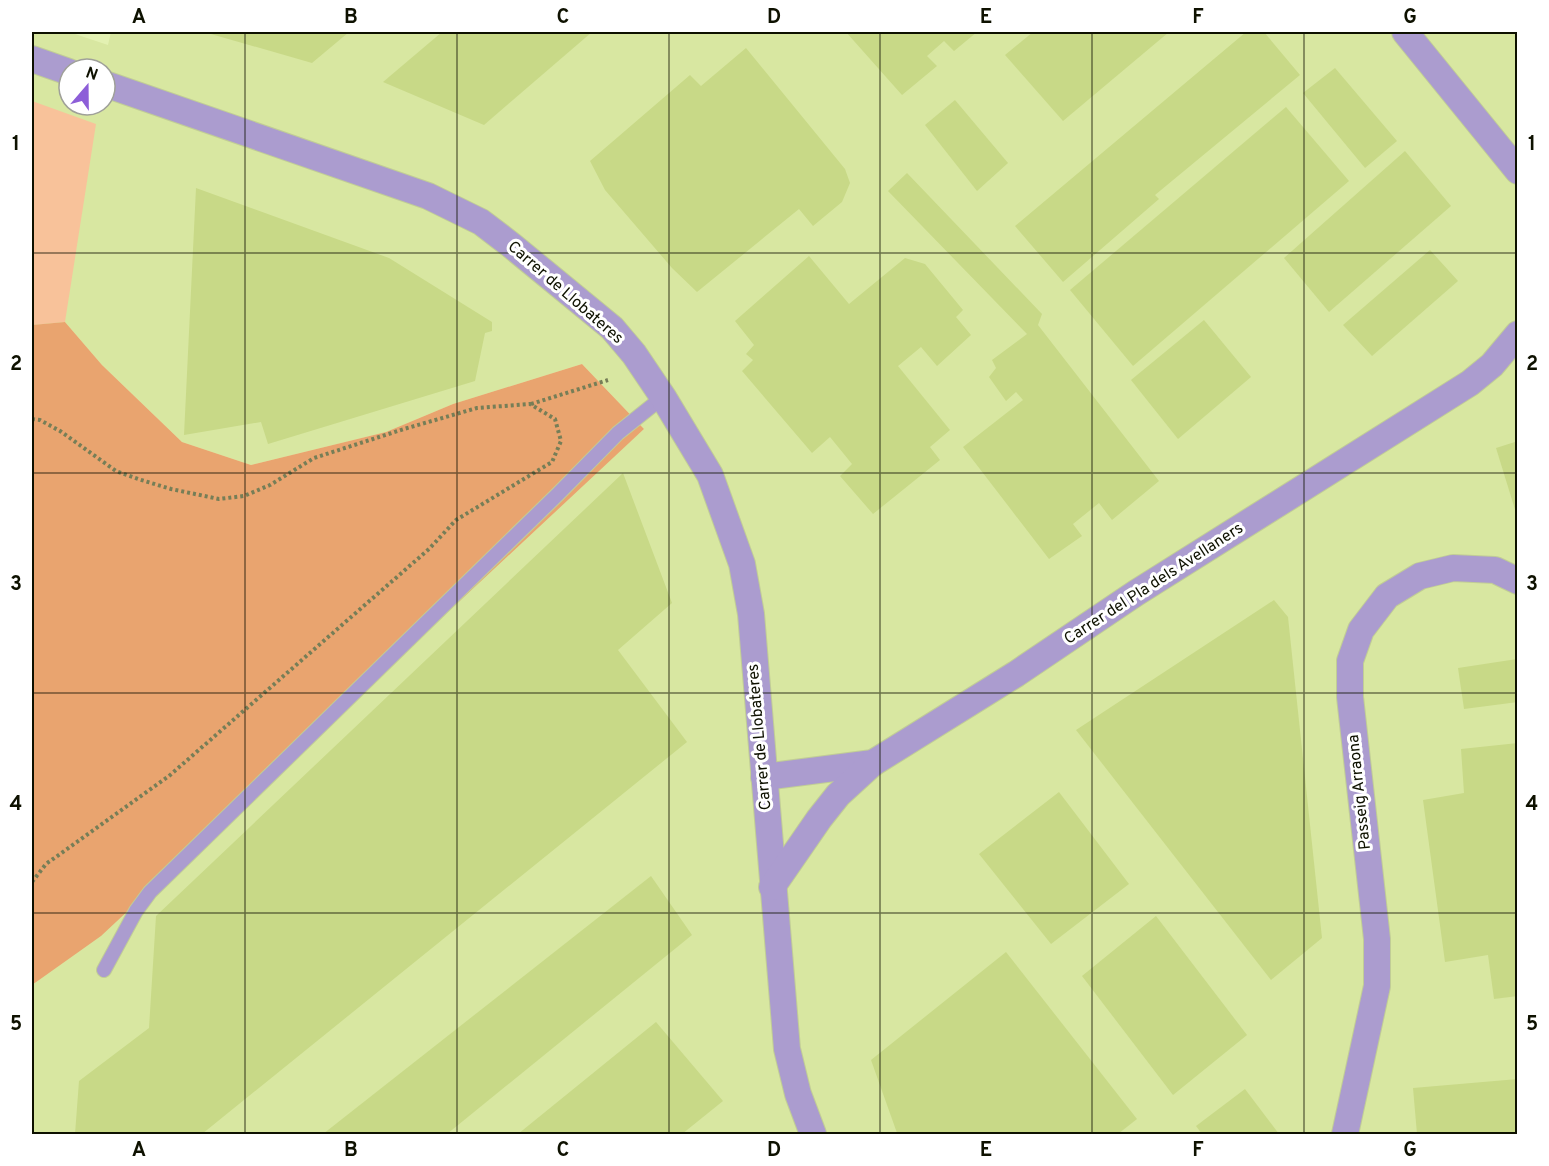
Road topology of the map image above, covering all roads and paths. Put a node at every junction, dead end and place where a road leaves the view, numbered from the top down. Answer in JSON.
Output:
{"nodes":[{"id":1,"x":1405,"y":32,"type":"edge"},
{"id":2,"x":32,"y":59,"type":"edge"},
{"id":3,"x":57,"y":68,"type":"edge"},
{"id":4,"x":117,"y":88,"type":"edge"},
{"id":5,"x":1518,"y":171,"type":"edge"},
{"id":6,"x":1518,"y":334,"type":"edge"},
{"id":7,"x":608,"y":380,"type":"dead end"},
{"id":8,"x":663,"y":397,"type":"junction"},
{"id":9,"x":530,"y":404,"type":"junction"},
{"id":10,"x":32,"y":419,"type":"edge"},
{"id":11,"x":1518,"y":581,"type":"edge"},
{"id":12,"x":873,"y":762,"type":"junction"},
{"id":13,"x":764,"y":777,"type":"junction"},
{"id":14,"x":32,"y":882,"type":"edge"},
{"id":15,"x":772,"y":887,"type":"junction"},
{"id":16,"x":104,"y":970,"type":"dead end"},
{"id":17,"x":813,"y":1134,"type":"edge"},
{"id":18,"x":1345,"y":1134,"type":"edge"}],
"edges":[{"from":1,"to":5,"type":"street"},
{"from":2,"to":3,"type":"street"},
{"from":4,"to":8,"type":"street","name":"Carrer de Llobateres"},
{"from":6,"to":12,"type":"street","name":"Carrer del Pla dels Avellaners"},
{"from":7,"to":9,"type":"path"},
{"from":8,"to":13,"type":"street","name":"Carrer de Llobateres"},
{"from":8,"to":16,"type":"lane"},
{"from":9,"to":10,"type":"path"},
{"from":9,"to":14,"type":"path"},
{"from":11,"to":18,"type":"street","name":"Passeig Arraona"},
{"from":12,"to":13,"type":"street","name":"Carrer del Pla dels Avellaners"},
{"from":12,"to":15,"type":"street"},
{"from":13,"to":15,"type":"street","name":"Carrer de Llobateres"},
{"from":15,"to":17,"type":"street","name":"Carrer de Llobateres"}]}
